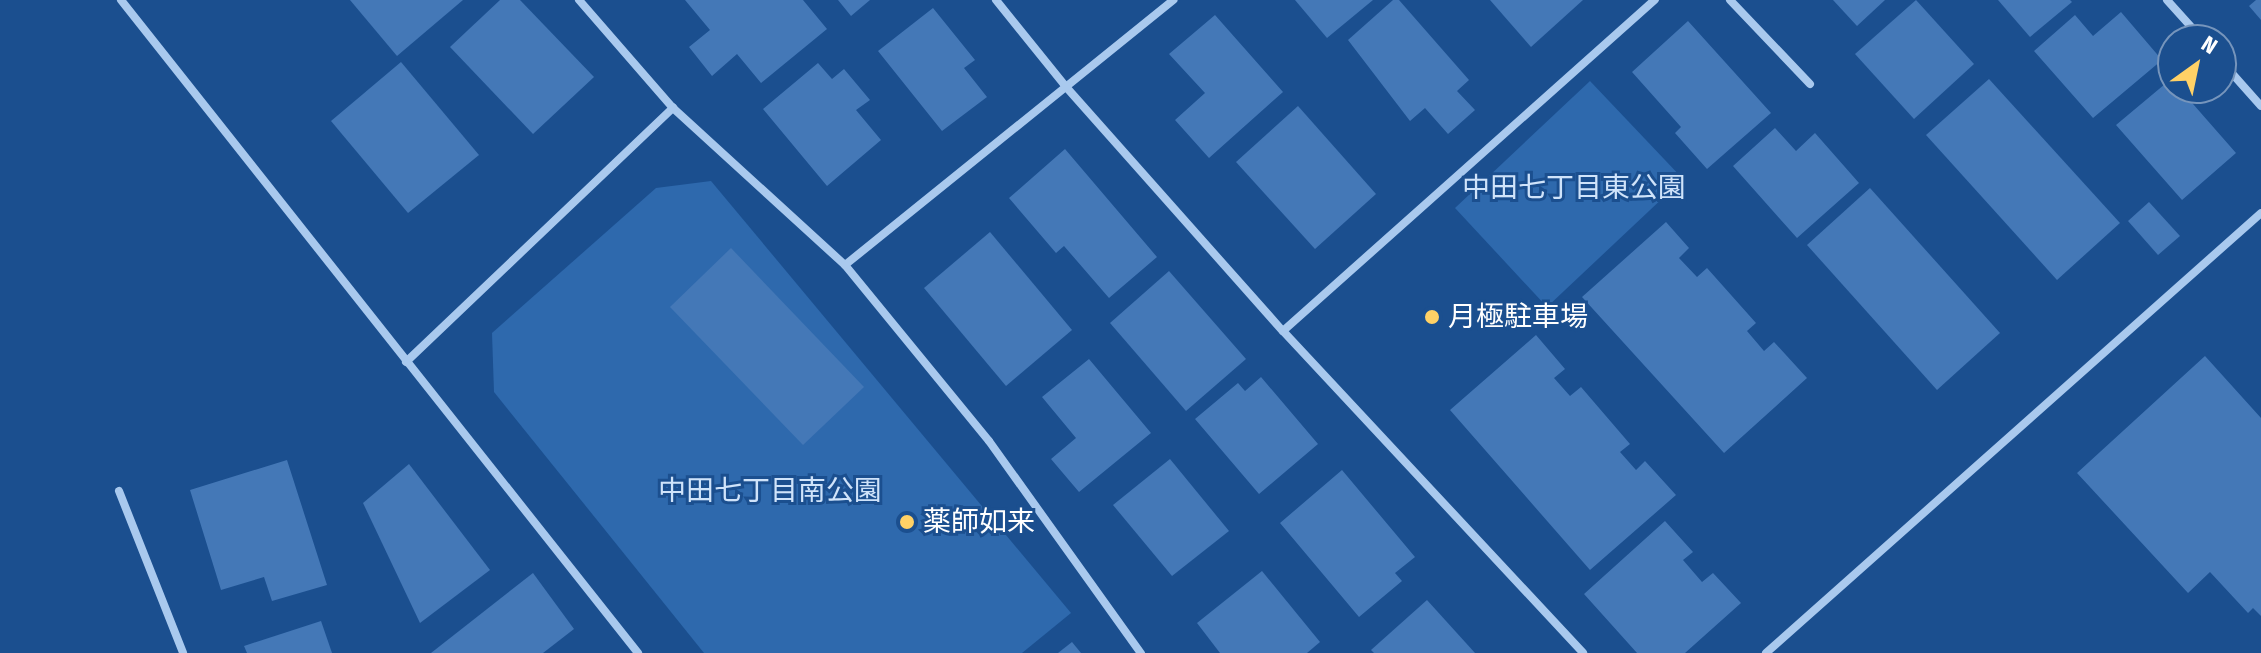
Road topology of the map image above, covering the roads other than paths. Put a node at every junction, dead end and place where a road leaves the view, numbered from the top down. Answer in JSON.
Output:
{"nodes":[{"id":1,"x":121,"y":0,"type":"edge"},
{"id":2,"x":579,"y":0,"type":"edge"},
{"id":3,"x":996,"y":0,"type":"edge"},
{"id":4,"x":1173,"y":0,"type":"edge"},
{"id":5,"x":1655,"y":0,"type":"edge"},
{"id":6,"x":1730,"y":0,"type":"edge"},
{"id":7,"x":2167,"y":0,"type":"edge"},
{"id":8,"x":2189,"y":24,"type":"edge"},
{"id":9,"x":2237,"y":79,"type":"edge"},
{"id":10,"x":1810,"y":84,"type":"dead end"},
{"id":11,"x":1067,"y":88,"type":"junction"},
{"id":12,"x":2261,"y":106,"type":"edge"},
{"id":13,"x":673,"y":108,"type":"junction"},
{"id":14,"x":2261,"y":213,"type":"edge"},
{"id":15,"x":845,"y":265,"type":"junction"},
{"id":16,"x":1283,"y":331,"type":"junction"},
{"id":17,"x":406,"y":362,"type":"junction"},
{"id":18,"x":119,"y":491,"type":"dead end"},
{"id":19,"x":183,"y":653,"type":"edge"},
{"id":20,"x":638,"y":653,"type":"edge"},
{"id":21,"x":1141,"y":653,"type":"edge"},
{"id":22,"x":1583,"y":653,"type":"edge"},
{"id":23,"x":1766,"y":653,"type":"edge"}],
"edges":[{"from":1,"to":17,"type":"street"},
{"from":2,"to":13,"type":"street"},
{"from":3,"to":11,"type":"street"},
{"from":4,"to":11,"type":"street"},
{"from":5,"to":16,"type":"street"},
{"from":6,"to":10,"type":"street"},
{"from":7,"to":8,"type":"street"},
{"from":9,"to":12,"type":"street"},
{"from":11,"to":15,"type":"street"},
{"from":11,"to":16,"type":"street"},
{"from":13,"to":15,"type":"street"},
{"from":13,"to":17,"type":"street"},
{"from":14,"to":23,"type":"street"},
{"from":15,"to":21,"type":"street"},
{"from":16,"to":22,"type":"street"},
{"from":17,"to":20,"type":"street"},
{"from":18,"to":19,"type":"street"}]}
